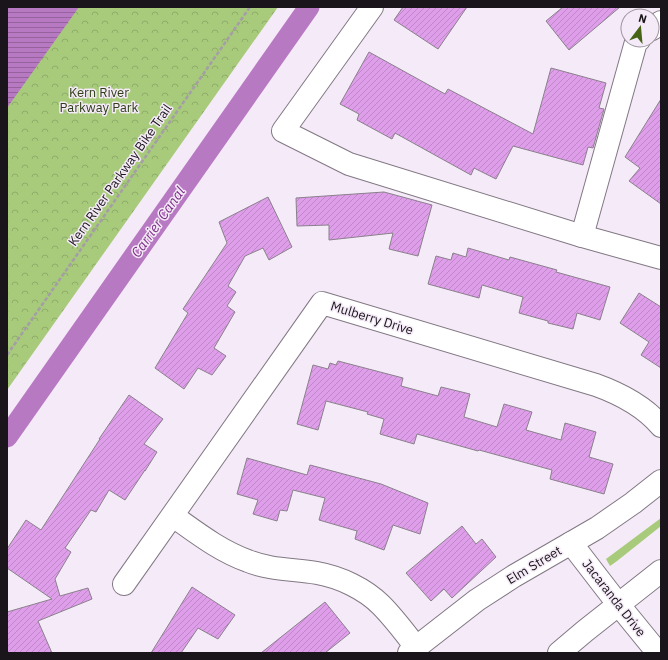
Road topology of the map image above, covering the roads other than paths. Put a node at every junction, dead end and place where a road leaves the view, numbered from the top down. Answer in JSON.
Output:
{"nodes":[{"id":1,"x":372,"y":7,"type":"edge"},
{"id":2,"x":634,"y":48,"type":"edge"},
{"id":3,"x":582,"y":236,"type":"junction"},
{"id":4,"x":661,"y":258,"type":"edge"},
{"id":5,"x":661,"y":426,"type":"edge"},
{"id":6,"x":661,"y":481,"type":"edge"},
{"id":7,"x":172,"y":516,"type":"junction"},
{"id":8,"x":571,"y":543,"type":"junction"},
{"id":9,"x":661,"y":572,"type":"edge"},
{"id":10,"x":124,"y":584,"type":"dead end"},
{"id":11,"x":618,"y":604,"type":"junction"},
{"id":12,"x":413,"y":650,"type":"edge"},
{"id":13,"x":559,"y":653,"type":"edge"},
{"id":14,"x":658,"y":653,"type":"edge"}],
"edges":[{"from":1,"to":3,"type":"street"},
{"from":2,"to":3,"type":"street"},
{"from":3,"to":4,"type":"street"},
{"from":5,"to":7,"type":"street","name":"Mulberry Drive"},
{"from":6,"to":8,"type":"street","name":"Elm Street"},
{"from":7,"to":10,"type":"street","name":"Mulberry Drive"},
{"from":7,"to":12,"type":"street"},
{"from":8,"to":11,"type":"street","name":"Jacaranda Drive"},
{"from":8,"to":12,"type":"street","name":"Elm Street"},
{"from":9,"to":11,"type":"street"},
{"from":11,"to":13,"type":"street"},
{"from":11,"to":14,"type":"street","name":"Jacaranda Drive"}]}
